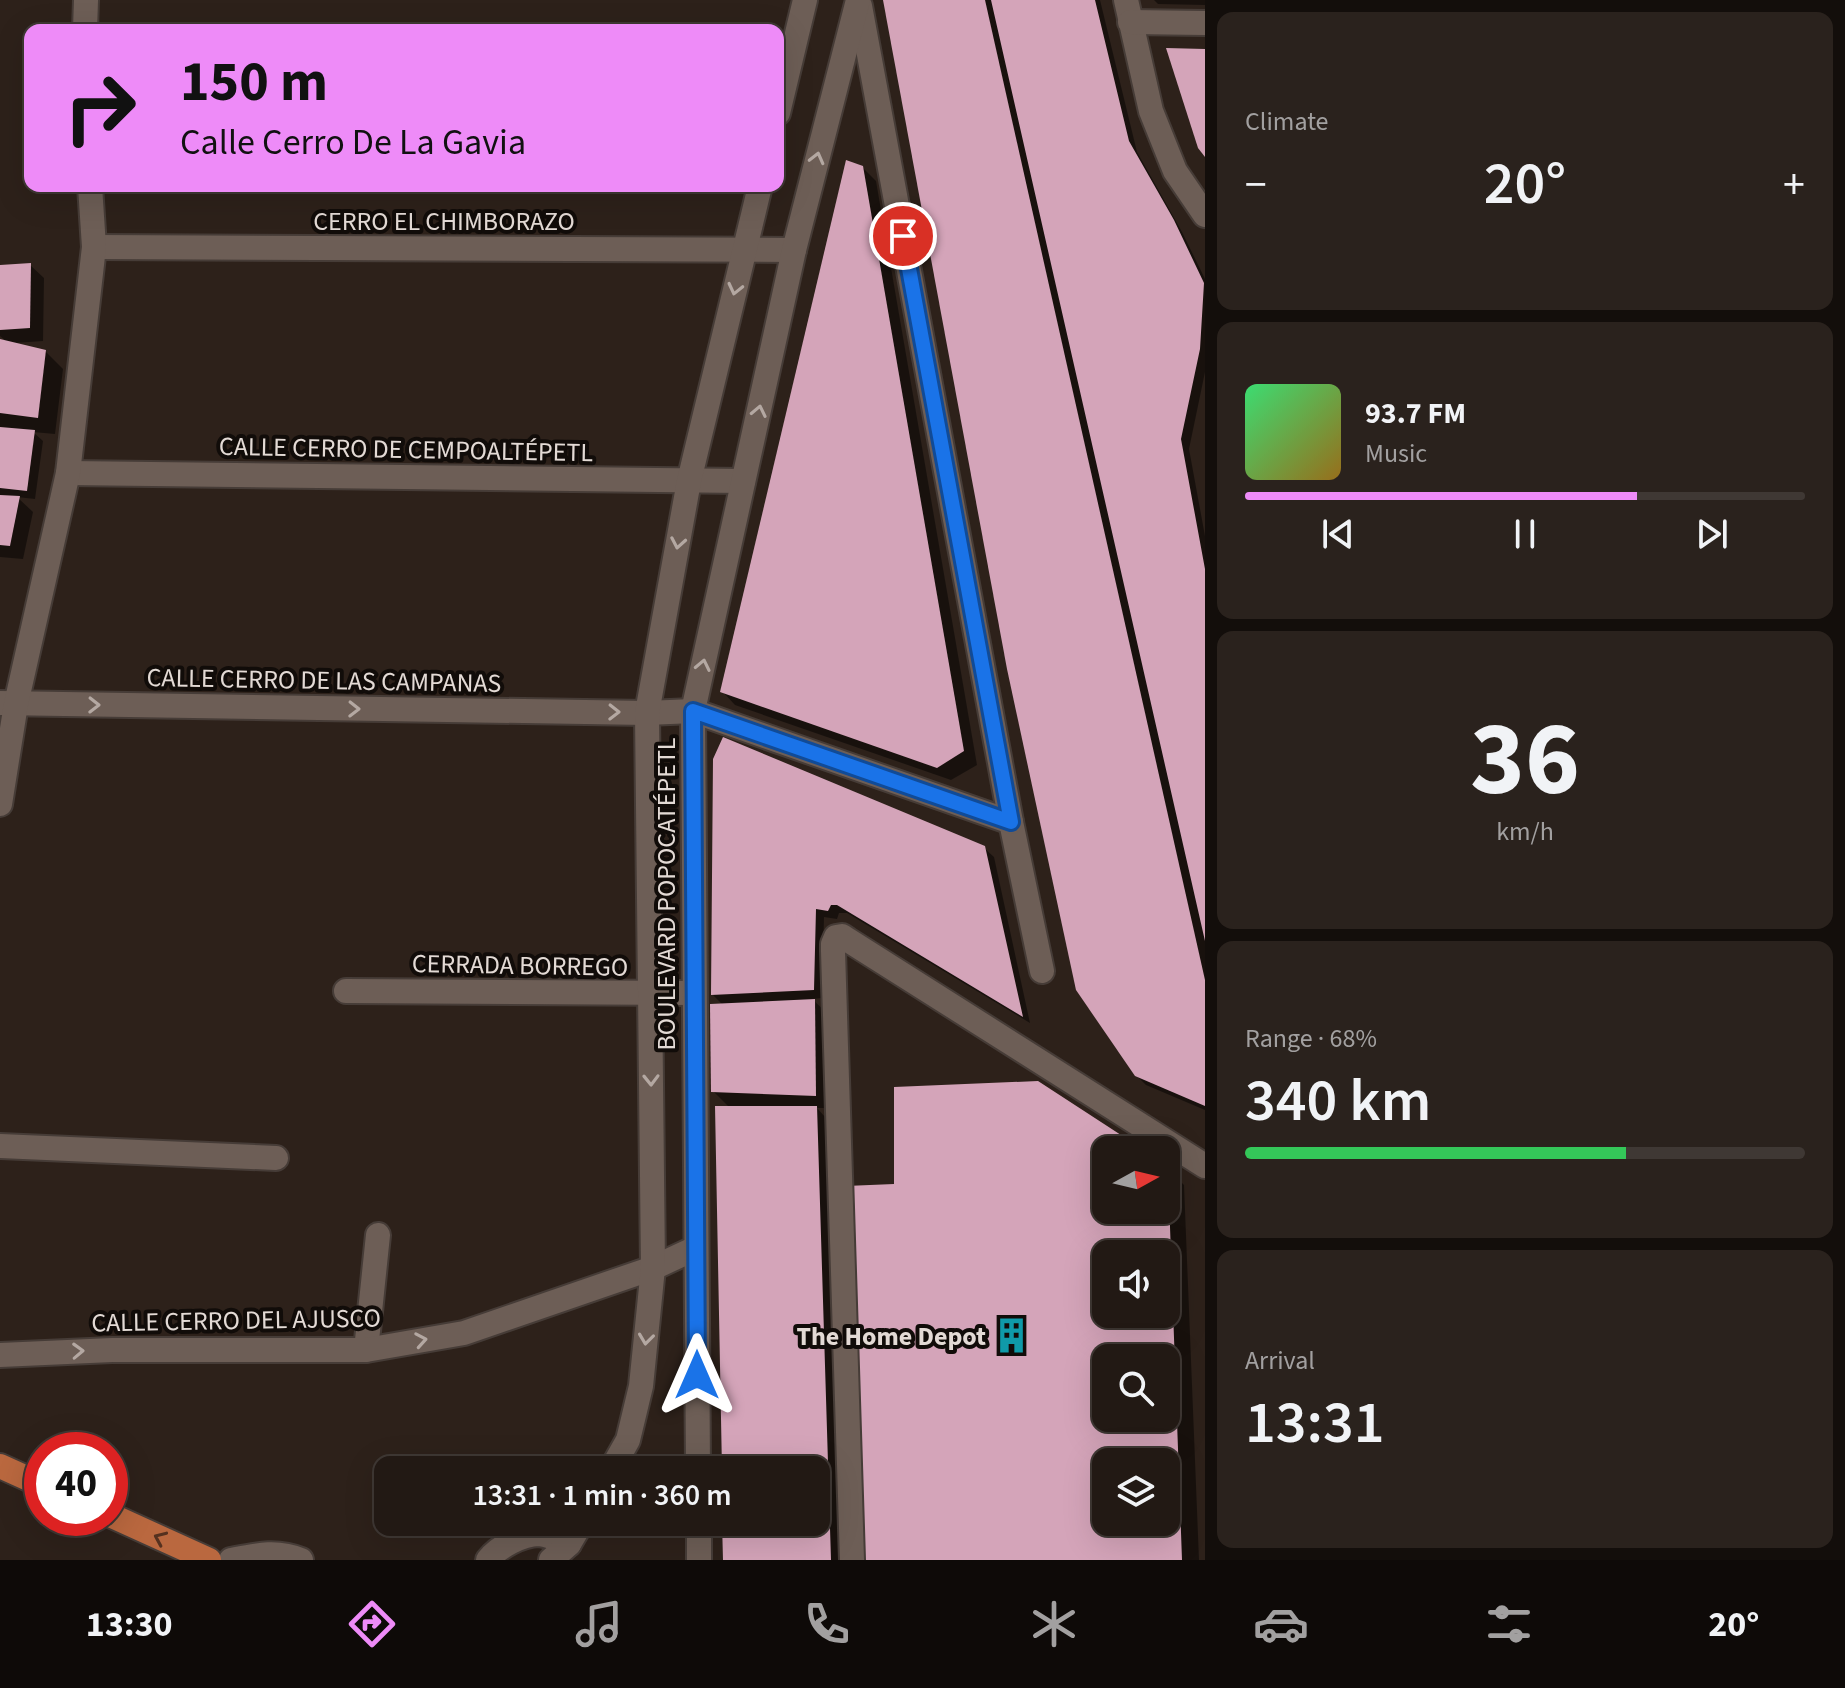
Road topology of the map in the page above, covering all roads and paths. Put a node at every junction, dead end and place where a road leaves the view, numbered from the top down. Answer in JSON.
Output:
{"nodes":[{"id":1,"x":86,"y":0,"type":"edge"},
{"id":2,"x":805,"y":0,"type":"edge"},
{"id":3,"x":859,"y":0,"type":"edge"},
{"id":4,"x":1128,"y":11,"type":"edge"},
{"id":5,"x":1205,"y":23,"type":"edge"},
{"id":6,"x":85,"y":24,"type":"edge"},
{"id":7,"x":784,"y":88,"type":"edge"},
{"id":8,"x":90,"y":192,"type":"edge"},
{"id":9,"x":759,"y":192,"type":"edge"},
{"id":10,"x":1205,"y":215,"type":"edge"},
{"id":11,"x":94,"y":247,"type":"junction"},
{"id":12,"x":745,"y":250,"type":"junction"},
{"id":13,"x":794,"y":250,"type":"junction"},
{"id":14,"x":68,"y":473,"type":"junction"},
{"id":15,"x":689,"y":481,"type":"junction"},
{"id":16,"x":743,"y":481,"type":"junction"},
{"id":17,"x":8,"y":704,"type":"edge"},
{"id":18,"x":693,"y":711,"type":"junction"},
{"id":19,"x":647,"y":713,"type":"junction"},
{"id":20,"x":0,"y":804,"type":"edge"},
{"id":21,"x":1011,"y":822,"type":"junction"},
{"id":22,"x":1042,"y":971,"type":"dead end"},
{"id":23,"x":346,"y":991,"type":"dead end"},
{"id":24,"x":694,"y":993,"type":"junction"},
{"id":25,"x":650,"y":994,"type":"junction"},
{"id":26,"x":0,"y":1146,"type":"edge"},
{"id":27,"x":276,"y":1158,"type":"dead end"},
{"id":28,"x":1205,"y":1166,"type":"edge"},
{"id":29,"x":378,"y":1235,"type":"dead end"},
{"id":30,"x":696,"y":1248,"type":"junction"},
{"id":31,"x":653,"y":1268,"type":"junction"},
{"id":32,"x":366,"y":1350,"type":"junction"},
{"id":33,"x":0,"y":1355,"type":"edge"},
{"id":34,"x":619,"y":1456,"type":"edge"},
{"id":35,"x":698,"y":1456,"type":"edge"},
{"id":36,"x":0,"y":1466,"type":"edge"},
{"id":37,"x":24,"y":1477,"type":"edge"},
{"id":38,"x":128,"y":1523,"type":"edge"},
{"id":39,"x":699,"y":1536,"type":"edge"},
{"id":40,"x":560,"y":1552,"type":"edge"},
{"id":41,"x":209,"y":1560,"type":"edge"},
{"id":42,"x":231,"y":1560,"type":"edge"},
{"id":43,"x":301,"y":1560,"type":"edge"},
{"id":44,"x":488,"y":1560,"type":"edge"},
{"id":45,"x":699,"y":1560,"type":"edge"},
{"id":46,"x":852,"y":1560,"type":"edge"}],
"edges":[{"from":1,"to":6,"type":"street"},
{"from":2,"to":7,"type":"street"},
{"from":13,"to":3,"type":"street","name":"BOULEVARD POPOCATÉPETL","one_way":true},
{"from":3,"to":21,"type":"street","name":"BOULEVARD POPOCATÉPETL"},
{"from":4,"to":5,"type":"street"},
{"from":4,"to":10,"type":"street"},
{"from":8,"to":11,"type":"street"},
{"from":9,"to":12,"type":"street","name":"BOULEVARD POPOCATÉPETL"},
{"from":11,"to":12,"type":"street","name":"CERRO EL CHIMBORAZO"},
{"from":11,"to":14,"type":"street"},
{"from":12,"to":13,"type":"street","name":"CERRO EL CHIMBORAZO"},
{"from":12,"to":15,"type":"street","name":"BOULEVARD POPOCATÉPETL","one_way":true},
{"from":16,"to":13,"type":"street","name":"BOULEVARD POPOCATÉPETL","one_way":true},
{"from":14,"to":15,"type":"street","name":"CALLE CERRO DE CEMPOALTÉPETL"},
{"from":14,"to":17,"type":"street"},
{"from":15,"to":16,"type":"street","name":"CALLE CERRO DE CEMPOALTÉPETL"},
{"from":15,"to":19,"type":"street","name":"BOULEVARD POPOCATÉPETL","one_way":true},
{"from":18,"to":16,"type":"street","name":"BOULEVARD POPOCATÉPETL","one_way":true},
{"from":17,"to":19,"type":"street","name":"CALLE CERRO DE LAS CAMPANAS","one_way":true},
{"from":17,"to":20,"type":"street"},
{"from":18,"to":19,"type":"street","name":"CALLE CERRO DE LAS CAMPANAS"},
{"from":18,"to":21,"type":"street"},
{"from":18,"to":24,"type":"street","name":"BOULEVARD POPOCATÉPETL"},
{"from":19,"to":25,"type":"street","name":"BOULEVARD POPOCATÉPETL"},
{"from":21,"to":22,"type":"street","name":"BOULEVARD POPOCATÉPETL"},
{"from":23,"to":25,"type":"street","name":"CERRADA BORREGO"},
{"from":24,"to":25,"type":"street","name":"CERRADA BORREGO"},
{"from":24,"to":30,"type":"street","name":"BOULEVARD POPOCATÉPETL"},
{"from":25,"to":31,"type":"street","name":"BOULEVARD POPOCATÉPETL","one_way":true},
{"from":26,"to":27,"type":"street"},
{"from":28,"to":46,"type":"street"},
{"from":29,"to":32,"type":"street"},
{"from":30,"to":31,"type":"street","name":"CALLE CERRO DEL AJUSCO"},
{"from":30,"to":35,"type":"street","name":"BOULEVARD POPOCATÉPETL"},
{"from":32,"to":31,"type":"street","name":"CALLE CERRO DEL AJUSCO","one_way":true},
{"from":31,"to":34,"type":"street","name":"BOULEVARD POPOCATÉPETL","one_way":true},
{"from":33,"to":32,"type":"street","name":"CALLE CERRO DEL AJUSCO","one_way":true},
{"from":36,"to":37,"type":"main road"},
{"from":41,"to":38,"type":"main road","one_way":true},
{"from":39,"to":45,"type":"street"},
{"from":40,"to":44,"type":"street"},
{"from":42,"to":43,"type":"street"}]}
